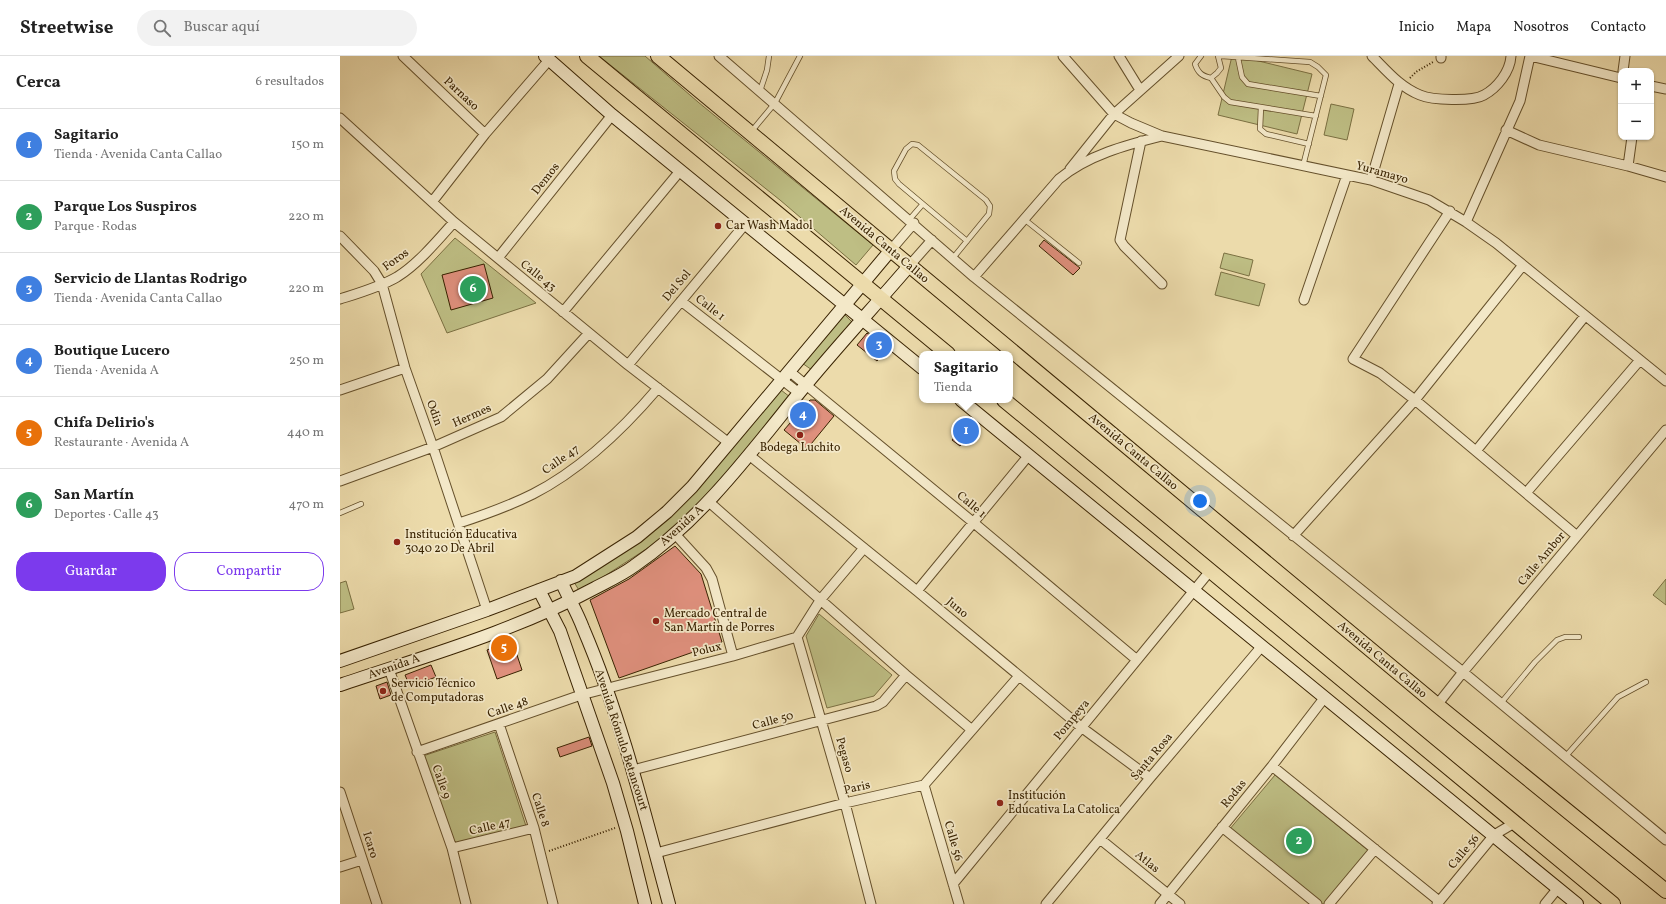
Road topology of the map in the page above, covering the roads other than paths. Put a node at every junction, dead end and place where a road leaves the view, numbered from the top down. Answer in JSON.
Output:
{"nodes":[{"id":1,"x":403,"y":56,"type":"edge"},
{"id":2,"x":587,"y":56,"type":"edge"},
{"id":3,"x":658,"y":56,"type":"edge"},
{"id":4,"x":719,"y":56,"type":"edge"},
{"id":5,"x":769,"y":56,"type":"edge"},
{"id":6,"x":800,"y":56,"type":"edge"},
{"id":7,"x":1063,"y":56,"type":"edge"},
{"id":8,"x":1119,"y":56,"type":"edge"},
{"id":9,"x":1179,"y":56,"type":"edge"},
{"id":10,"x":1201,"y":56,"type":"edge"},
{"id":11,"x":1218,"y":56,"type":"edge"},
{"id":12,"x":1221,"y":56,"type":"edge"},
{"id":13,"x":1372,"y":56,"type":"edge"},
{"id":14,"x":1511,"y":56,"type":"edge"},
{"id":15,"x":1530,"y":56,"type":"edge"},
{"id":16,"x":1625,"y":56,"type":"edge"},
{"id":17,"x":547,"y":58,"type":"edge"},
{"id":18,"x":1238,"y":58,"type":"junction"},
{"id":19,"x":1623,"y":68,"type":"edge"},
{"id":20,"x":1618,"y":77,"type":"edge"},
{"id":21,"x":1211,"y":78,"type":"junction"},
{"id":22,"x":1401,"y":85,"type":"junction"},
{"id":23,"x":1654,"y":87,"type":"edge"},
{"id":24,"x":1666,"y":89,"type":"edge"},
{"id":25,"x":1140,"y":90,"type":"junction"},
{"id":26,"x":760,"y":91,"type":"junction"},
{"id":27,"x":1321,"y":96,"type":"junction"},
{"id":28,"x":775,"y":103,"type":"junction"},
{"id":29,"x":1261,"y":107,"type":"junction"},
{"id":30,"x":1114,"y":114,"type":"junction"},
{"id":31,"x":612,"y":115,"type":"junction"},
{"id":32,"x":1316,"y":116,"type":"junction"},
{"id":33,"x":340,"y":118,"type":"edge"},
{"id":34,"x":1506,"y":130,"type":"junction"},
{"id":35,"x":750,"y":133,"type":"junction"},
{"id":36,"x":485,"y":134,"type":"junction"},
{"id":37,"x":1162,"y":136,"type":"junction"},
{"id":38,"x":1632,"y":140,"type":"edge"},
{"id":39,"x":1141,"y":141,"type":"junction"},
{"id":40,"x":1309,"y":144,"type":"junction"},
{"id":41,"x":1303,"y":166,"type":"junction"},
{"id":42,"x":1628,"y":166,"type":"junction"},
{"id":43,"x":680,"y":171,"type":"junction"},
{"id":44,"x":1068,"y":171,"type":"junction"},
{"id":45,"x":1346,"y":175,"type":"junction"},
{"id":46,"x":1666,"y":177,"type":"edge"},
{"id":47,"x":1371,"y":180,"type":"junction"},
{"id":48,"x":432,"y":202,"type":"junction"},
{"id":49,"x":922,"y":205,"type":"junction"},
{"id":50,"x":1450,"y":211,"type":"junction"},
{"id":51,"x":1024,"y":220,"type":"junction"},
{"id":52,"x":454,"y":222,"type":"junction"},
{"id":53,"x":912,"y":222,"type":"junction"},
{"id":54,"x":1466,"y":222,"type":"junction"},
{"id":55,"x":746,"y":223,"type":"junction"},
{"id":56,"x":340,"y":236,"type":"edge"},
{"id":57,"x":932,"y":240,"type":"junction"},
{"id":58,"x":967,"y":241,"type":"junction"},
{"id":59,"x":890,"y":251,"type":"junction"},
{"id":60,"x":498,"y":258,"type":"junction"},
{"id":61,"x":953,"y":258,"type":"junction"},
{"id":62,"x":1079,"y":263,"type":"dead end"},
{"id":63,"x":1523,"y":265,"type":"junction"},
{"id":64,"x":910,"y":266,"type":"junction"},
{"id":65,"x":974,"y":277,"type":"junction"},
{"id":66,"x":863,"y":283,"type":"junction"},
{"id":67,"x":382,"y":284,"type":"junction"},
{"id":68,"x":1162,"y":284,"type":"dead end"},
{"id":69,"x":881,"y":298,"type":"junction"},
{"id":70,"x":340,"y":299,"type":"edge"},
{"id":71,"x":1304,"y":300,"type":"dead end"},
{"id":72,"x":681,"y":301,"type":"junction"},
{"id":73,"x":845,"y":305,"type":"junction"},
{"id":74,"x":563,"y":312,"type":"junction"},
{"id":75,"x":1585,"y":316,"type":"junction"},
{"id":76,"x":863,"y":319,"type":"junction"},
{"id":77,"x":589,"y":334,"type":"junction"},
{"id":78,"x":944,"y":351,"type":"edge"},
{"id":79,"x":1012,"y":351,"type":"edge"},
{"id":80,"x":1013,"y":352,"type":"edge"},
{"id":81,"x":1640,"y":360,"type":"junction"},
{"id":82,"x":628,"y":365,"type":"junction"},
{"id":83,"x":919,"y":366,"type":"edge"},
{"id":84,"x":405,"y":368,"type":"junction"},
{"id":85,"x":789,"y":371,"type":"junction"},
{"id":86,"x":781,"y":380,"type":"junction"},
{"id":87,"x":1666,"y":381,"type":"edge"},
{"id":88,"x":658,"y":388,"type":"junction"},
{"id":89,"x":803,"y":389,"type":"junction"},
{"id":90,"x":340,"y":390,"type":"edge"},
{"id":91,"x":1415,"y":400,"type":"junction"},
{"id":92,"x":965,"y":403,"type":"edge"},
{"id":93,"x":1008,"y":403,"type":"edge"},
{"id":94,"x":1666,"y":430,"type":"edge"},
{"id":95,"x":729,"y":443,"type":"junction"},
{"id":96,"x":433,"y":447,"type":"junction"},
{"id":97,"x":1476,"y":451,"type":"junction"},
{"id":98,"x":749,"y":455,"type":"junction"},
{"id":99,"x":1029,"y":455,"type":"junction"},
{"id":100,"x":340,"y":481,"type":"edge"},
{"id":101,"x":1526,"y":493,"type":"junction"},
{"id":102,"x":708,"y":502,"type":"junction"},
{"id":103,"x":361,"y":504,"type":"dead end"},
{"id":104,"x":340,"y":513,"type":"edge"},
{"id":105,"x":459,"y":523,"type":"junction"},
{"id":106,"x":974,"y":523,"type":"junction"},
{"id":107,"x":675,"y":534,"type":"junction"},
{"id":108,"x":1293,"y":536,"type":"junction"},
{"id":109,"x":1577,"y":536,"type":"junction"},
{"id":110,"x":864,"y":548,"type":"junction"},
{"id":111,"x":1210,"y":571,"type":"junction"},
{"id":112,"x":561,"y":581,"type":"junction"},
{"id":113,"x":539,"y":590,"type":"junction"},
{"id":114,"x":1195,"y":590,"type":"junction"},
{"id":115,"x":917,"y":591,"type":"junction"},
{"id":116,"x":821,"y":600,"type":"junction"},
{"id":117,"x":570,"y":601,"type":"junction"},
{"id":118,"x":487,"y":610,"type":"junction"},
{"id":119,"x":549,"y":610,"type":"junction"},
{"id":120,"x":797,"y":636,"type":"junction"},
{"id":121,"x":1579,"y":637,"type":"dead end"},
{"id":122,"x":1262,"y":646,"type":"junction"},
{"id":123,"x":733,"y":656,"type":"junction"},
{"id":124,"x":1137,"y":660,"type":"junction"},
{"id":125,"x":340,"y":661,"type":"edge"},
{"id":126,"x":389,"y":669,"type":"junction"},
{"id":127,"x":1463,"y":672,"type":"junction"},
{"id":128,"x":906,"y":675,"type":"junction"},
{"id":129,"x":1019,"y":676,"type":"junction"},
{"id":130,"x":1646,"y":682,"type":"dead end"},
{"id":131,"x":340,"y":685,"type":"edge"},
{"id":132,"x":606,"y":688,"type":"junction"},
{"id":133,"x":582,"y":695,"type":"junction"},
{"id":134,"x":1325,"y":697,"type":"junction"},
{"id":135,"x":1501,"y":703,"type":"junction"},
{"id":136,"x":1437,"y":705,"type":"junction"},
{"id":137,"x":821,"y":721,"type":"junction"},
{"id":138,"x":499,"y":724,"type":"junction"},
{"id":139,"x":1081,"y":727,"type":"junction"},
{"id":140,"x":972,"y":730,"type":"junction"},
{"id":141,"x":417,"y":752,"type":"junction"},
{"id":142,"x":1565,"y":757,"type":"junction"},
{"id":143,"x":1272,"y":766,"type":"junction"},
{"id":144,"x":633,"y":770,"type":"junction"},
{"id":145,"x":1150,"y":778,"type":"junction"},
{"id":146,"x":924,"y":785,"type":"junction"},
{"id":147,"x":340,"y":792,"type":"edge"},
{"id":148,"x":845,"y":803,"type":"junction"},
{"id":149,"x":1516,"y":822,"type":"junction"},
{"id":150,"x":1222,"y":827,"type":"junction"},
{"id":151,"x":534,"y":828,"type":"junction"},
{"id":152,"x":1494,"y":835,"type":"junction"},
{"id":153,"x":1100,"y":839,"type":"junction"},
{"id":154,"x":1666,"y":840,"type":"edge"},
{"id":155,"x":452,"y":848,"type":"junction"},
{"id":156,"x":1375,"y":849,"type":"junction"},
{"id":157,"x":656,"y":853,"type":"junction"},
{"id":158,"x":362,"y":860,"type":"junction"},
{"id":159,"x":340,"y":867,"type":"edge"},
{"id":160,"x":953,"y":884,"type":"junction"},
{"id":161,"x":1558,"y":888,"type":"junction"},
{"id":162,"x":1666,"y":891,"type":"edge"},
{"id":163,"x":1168,"y":895,"type":"junction"},
{"id":164,"x":1438,"y":903,"type":"edge"},
{"id":165,"x":377,"y":904,"type":"edge"},
{"id":166,"x":466,"y":904,"type":"edge"},
{"id":167,"x":553,"y":904,"type":"edge"},
{"id":168,"x":645,"y":904,"type":"edge"},
{"id":169,"x":669,"y":904,"type":"edge"},
{"id":170,"x":871,"y":904,"type":"edge"},
{"id":171,"x":959,"y":904,"type":"edge"},
{"id":172,"x":1046,"y":904,"type":"edge"},
{"id":173,"x":1160,"y":904,"type":"edge"},
{"id":174,"x":1180,"y":904,"type":"edge"},
{"id":175,"x":1317,"y":904,"type":"edge"},
{"id":176,"x":1329,"y":904,"type":"edge"},
{"id":177,"x":1545,"y":904,"type":"edge"},
{"id":178,"x":1577,"y":904,"type":"edge"},
{"id":179,"x":1613,"y":904,"type":"edge"}],
"edges":[{"from":1,"to":36,"type":"street","name":"Parnaso"},
{"from":2,"to":66,"type":"main road"},
{"from":3,"to":35,"type":"main road","name":"Avenida Canta Callao"},
{"from":4,"to":26,"type":"street"},
{"from":5,"to":26,"type":"lane"},
{"from":6,"to":28,"type":"lane"},
{"from":7,"to":30,"type":"street","name":"Yuramayo"},
{"from":8,"to":25,"type":"street"},
{"from":9,"to":25,"type":"street"},
{"from":10,"to":21,"type":"lane"},
{"from":11,"to":21,"type":"lane"},
{"from":12,"to":18,"type":"lane"},
{"from":13,"to":22,"type":"street"},
{"from":14,"to":22,"type":"street"},
{"from":15,"to":20,"type":"street"},
{"from":15,"to":34,"type":"street"},
{"from":16,"to":19,"type":"street"},
{"from":17,"to":31,"type":"street"},
{"from":17,"to":36,"type":"street"},
{"from":18,"to":27,"type":"lane"},
{"from":18,"to":27,"type":"lane"},
{"from":21,"to":29,"type":"lane"},
{"from":22,"to":47,"type":"street"},
{"from":23,"to":24,"type":"street"},
{"from":25,"to":30,"type":"street"},
{"from":26,"to":28,"type":"street"},
{"from":27,"to":32,"type":"lane"},
{"from":28,"to":35,"type":"lane"},
{"from":28,"to":53,"type":"street"},
{"from":29,"to":32,"type":"lane"},
{"from":29,"to":40,"type":"lane"},
{"from":30,"to":37,"type":"street","name":"Yuramayo"},
{"from":30,"to":44,"type":"street"},
{"from":31,"to":43,"type":"street"},
{"from":31,"to":60,"type":"street","name":"Demos"},
{"from":32,"to":40,"type":"lane"},
{"from":33,"to":48,"type":"street","name":"Calle 43"},
{"from":34,"to":42,"type":"street"},
{"from":34,"to":54,"type":"street"},
{"from":35,"to":59,"type":"main road","name":"Avenida Canta Callao"},
{"from":36,"to":48,"type":"street"},
{"from":37,"to":39,"type":"street"},
{"from":37,"to":41,"type":"street","name":"Yuramayo"},
{"from":38,"to":42,"type":"street"},
{"from":39,"to":44,"type":"street"},
{"from":39,"to":68,"type":"street"},
{"from":40,"to":41,"type":"lane"},
{"from":41,"to":45,"type":"street","name":"Yuramayo"},
{"from":42,"to":46,"type":"street"},
{"from":43,"to":55,"type":"street"},
{"from":43,"to":74,"type":"street"},
{"from":44,"to":51,"type":"street"},
{"from":45,"to":47,"type":"street","name":"Yuramayo"},
{"from":45,"to":71,"type":"street"},
{"from":47,"to":50,"type":"street","name":"Yuramayo"},
{"from":48,"to":52,"type":"street","name":"Calle 43"},
{"from":49,"to":53,"type":"lane"},
{"from":49,"to":58,"type":"lane"},
{"from":49,"to":58,"type":"lane"},
{"from":50,"to":54,"type":"street","name":"Yuramayo"},
{"from":50,"to":91,"type":"street"},
{"from":51,"to":62,"type":"lane"},
{"from":51,"to":65,"type":"street"},
{"from":52,"to":60,"type":"street","name":"Calle 43"},
{"from":52,"to":67,"type":"street","name":"Foros"},
{"from":53,"to":57,"type":"street"},
{"from":53,"to":59,"type":"street","name":"Avenida A"},
{"from":54,"to":63,"type":"street","name":"Yuramayo"},
{"from":55,"to":72,"type":"street","name":"Del Sol"},
{"from":55,"to":73,"type":"street"},
{"from":56,"to":67,"type":"street","name":"Odin"},
{"from":57,"to":61,"type":"street"},
{"from":57,"to":64,"type":"street","name":"Avenida A"},
{"from":58,"to":61,"type":"lane"},
{"from":59,"to":64,"type":"main road","name":"Avenida Canta Callao"},
{"from":59,"to":66,"type":"street","name":"Avenida A"},
{"from":60,"to":74,"type":"street","name":"Calle 43"},
{"from":61,"to":65,"type":"street"},
{"from":63,"to":75,"type":"street","name":"Yuramayo"},
{"from":63,"to":91,"type":"street"},
{"from":64,"to":69,"type":"street","name":"Avenida A"},
{"from":64,"to":79,"type":"main road","name":"Avenida Canta Callao"},
{"from":65,"to":108,"type":"street"},
{"from":66,"to":69,"type":"main road"},
{"from":66,"to":73,"type":"street","name":"Avenida A"},
{"from":67,"to":70,"type":"street","name":"Foros"},
{"from":67,"to":84,"type":"street","name":"Odin"},
{"from":69,"to":76,"type":"street","name":"Avenida A"},
{"from":69,"to":78,"type":"main road"},
{"from":72,"to":82,"type":"street","name":"Del Sol"},
{"from":72,"to":86,"type":"street","name":"Calle 1"},
{"from":73,"to":76,"type":"street"},
{"from":73,"to":85,"type":"street","name":"Avenida A"},
{"from":74,"to":77,"type":"street","name":"Calle 43"},
{"from":75,"to":81,"type":"street","name":"Yuramayo"},
{"from":75,"to":97,"type":"street"},
{"from":76,"to":83,"type":"street"},
{"from":76,"to":89,"type":"street","name":"Avenida A"},
{"from":77,"to":82,"type":"street","name":"Calle 43"},
{"from":77,"to":96,"type":"street","name":"Hermes"},
{"from":80,"to":136,"type":"main road","name":"Avenida Canta Callao"},
{"from":81,"to":87,"type":"street","name":"Yuramayo"},
{"from":81,"to":101,"type":"street"},
{"from":82,"to":88,"type":"street","name":"Calle 43"},
{"from":84,"to":90,"type":"street"},
{"from":84,"to":96,"type":"street","name":"Odin"},
{"from":85,"to":86,"type":"street","name":"Avenida A"},
{"from":85,"to":89,"type":"street","name":"Calle 1"},
{"from":86,"to":89,"type":"street","name":"Calle 1"},
{"from":86,"to":95,"type":"street","name":"Avenida A"},
{"from":88,"to":95,"type":"street","name":"Calle 43"},
{"from":88,"to":105,"type":"street","name":"Calle 47"},
{"from":89,"to":98,"type":"street","name":"Avenida A"},
{"from":89,"to":106,"type":"street","name":"Calle 1"},
{"from":91,"to":97,"type":"street"},
{"from":91,"to":108,"type":"street"},
{"from":92,"to":99,"type":"street"},
{"from":93,"to":111,"type":"main road"},
{"from":94,"to":109,"type":"street","name":"Calle Ambor"},
{"from":95,"to":112,"type":"street","name":"Avenida A"},
{"from":96,"to":100,"type":"street","name":"Hermes"},
{"from":96,"to":105,"type":"street","name":"Odin"},
{"from":97,"to":101,"type":"street"},
{"from":98,"to":102,"type":"street","name":"Avenida A"},
{"from":98,"to":110,"type":"street","name":"Juno"},
{"from":99,"to":106,"type":"street"},
{"from":99,"to":114,"type":"street"},
{"from":101,"to":109,"type":"street"},
{"from":102,"to":107,"type":"street","name":"Avenida A"},
{"from":102,"to":116,"type":"street"},
{"from":103,"to":104,"type":"lane"},
{"from":105,"to":118,"type":"street","name":"Odin"},
{"from":106,"to":115,"type":"street"},
{"from":106,"to":124,"type":"street","name":"Calle 1"},
{"from":107,"to":117,"type":"street","name":"Avenida A"},
{"from":107,"to":123,"type":"street"},
{"from":108,"to":127,"type":"street"},
{"from":109,"to":127,"type":"street","name":"Calle Ambor"},
{"from":110,"to":115,"type":"street","name":"Juno"},
{"from":110,"to":116,"type":"street"},
{"from":111,"to":114,"type":"street","name":"Pompeya"},
{"from":111,"to":149,"type":"main road"},
{"from":112,"to":113,"type":"street","name":"Avenida A"},
{"from":112,"to":117,"type":"street","name":"Avenida Rómulo Betancourt"},
{"from":113,"to":118,"type":"street","name":"Avenida A"},
{"from":113,"to":119,"type":"street","name":"Avenida Rómulo Betancourt"},
{"from":114,"to":122,"type":"street"},
{"from":114,"to":124,"type":"street","name":"Pompeya"},
{"from":115,"to":129,"type":"street","name":"Juno"},
{"from":116,"to":120,"type":"street"},
{"from":116,"to":128,"type":"street"},
{"from":117,"to":119,"type":"street","name":"Avenida A"},
{"from":117,"to":132,"type":"street","name":"Avenida Rómulo Betancourt"},
{"from":118,"to":125,"type":"street","name":"Avenida A"},
{"from":119,"to":126,"type":"street","name":"Avenida A"},
{"from":119,"to":133,"type":"street","name":"Avenida Rómulo Betancourt"},
{"from":120,"to":123,"type":"street","name":"Polux"},
{"from":120,"to":137,"type":"street","name":"Pegaso"},
{"from":121,"to":135,"type":"lane"},
{"from":122,"to":134,"type":"street"},
{"from":122,"to":145,"type":"street","name":"Santa Rosa"},
{"from":123,"to":132,"type":"street","name":"Polux"},
{"from":124,"to":139,"type":"street","name":"Pompeya"},
{"from":126,"to":131,"type":"street","name":"Avenida A"},
{"from":126,"to":141,"type":"street","name":"Calle 9"},
{"from":127,"to":135,"type":"street"},
{"from":127,"to":136,"type":"street","name":"Calle Ambor"},
{"from":128,"to":137,"type":"street","name":"Calle 50"},
{"from":128,"to":140,"type":"street"},
{"from":129,"to":139,"type":"street","name":"Juno"},
{"from":129,"to":140,"type":"street"},
{"from":130,"to":142,"type":"lane"},
{"from":132,"to":133,"type":"street","name":"Calle 48"},
{"from":132,"to":144,"type":"street","name":"Avenida Rómulo Betancourt"},
{"from":133,"to":138,"type":"street","name":"Calle 48"},
{"from":133,"to":168,"type":"street","name":"Avenida Rómulo Betancourt"},
{"from":134,"to":143,"type":"street","name":"Rodas"},
{"from":134,"to":152,"type":"street"},
{"from":135,"to":142,"type":"street"},
{"from":136,"to":162,"type":"main road","name":"Avenida Canta Callao"},
{"from":137,"to":144,"type":"street","name":"Calle 50"},
{"from":137,"to":148,"type":"street","name":"Pegaso"},
{"from":138,"to":141,"type":"street","name":"Calle 48"},
{"from":138,"to":151,"type":"street","name":"Calle 8"},
{"from":139,"to":145,"type":"street","name":"Juno"},
{"from":139,"to":160,"type":"street","name":"Pompeya"},
{"from":140,"to":146,"type":"street"},
{"from":141,"to":155,"type":"street","name":"Calle 9"},
{"from":142,"to":154,"type":"street"},
{"from":143,"to":150,"type":"street","name":"Rodas"},
{"from":143,"to":156,"type":"street"},
{"from":144,"to":157,"type":"street","name":"Avenida Rómulo Betancourt"},
{"from":145,"to":153,"type":"street","name":"Santa Rosa"},
{"from":146,"to":148,"type":"street","name":"Paris"},
{"from":146,"to":160,"type":"street","name":"Calle 56"},
{"from":147,"to":158,"type":"street","name":"Icaro"},
{"from":148,"to":157,"type":"street","name":"Paris"},
{"from":148,"to":170,"type":"street","name":"Pegaso"},
{"from":149,"to":152,"type":"street","name":"Calle 56"},
{"from":149,"to":179,"type":"main road"},
{"from":150,"to":163,"type":"street","name":"Rodas"},
{"from":150,"to":175,"type":"street"},
{"from":151,"to":155,"type":"street","name":"Calle 47"},
{"from":151,"to":167,"type":"street","name":"Calle 8"},
{"from":152,"to":161,"type":"street"},
{"from":152,"to":164,"type":"street","name":"Calle 56"},
{"from":153,"to":163,"type":"street","name":"Atlas"},
{"from":153,"to":172,"type":"street","name":"Santa Rosa"},
{"from":155,"to":166,"type":"street","name":"Calle 9"},
{"from":156,"to":164,"type":"street"},
{"from":156,"to":176,"type":"street"},
{"from":157,"to":169,"type":"street","name":"Avenida Rómulo Betancourt"},
{"from":158,"to":159,"type":"street"},
{"from":158,"to":165,"type":"street","name":"Icaro"},
{"from":160,"to":171,"type":"street","name":"Calle 56"},
{"from":161,"to":177,"type":"street"},
{"from":161,"to":178,"type":"street"},
{"from":163,"to":173,"type":"street","name":"Rodas"},
{"from":163,"to":174,"type":"street","name":"Atlas"}]}
